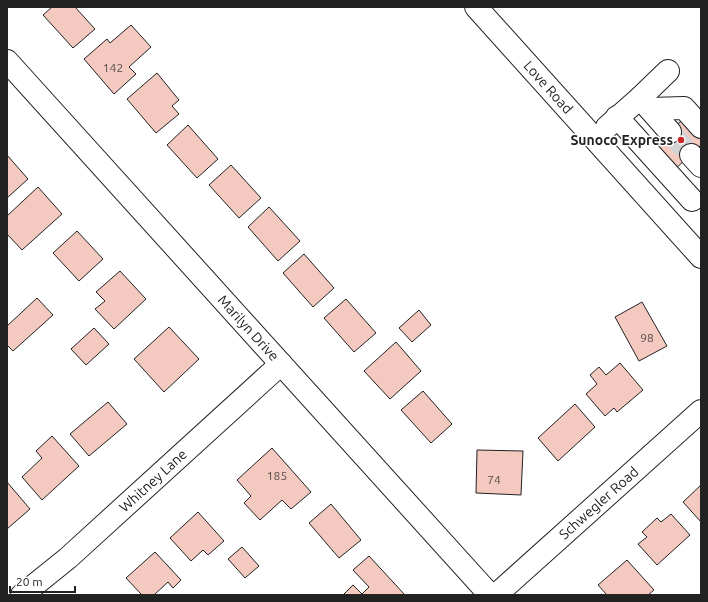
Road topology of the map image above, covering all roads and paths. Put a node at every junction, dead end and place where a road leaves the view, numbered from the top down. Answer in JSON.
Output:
{"nodes":[{"id":1,"x":476,"y":7,"type":"edge"},
{"id":2,"x":7,"y":61,"type":"edge"},
{"id":3,"x":668,"y":71,"type":"dead end"},
{"id":4,"x":645,"y":103,"type":"junction"},
{"id":5,"x":617,"y":117,"type":"junction"},
{"id":6,"x":701,"y":127,"type":"edge"},
{"id":7,"x":670,"y":132,"type":"tunnel mouth"},
{"id":8,"x":594,"y":138,"type":"junction"},
{"id":9,"x":697,"y":196,"type":"edge"},
{"id":10,"x":668,"y":221,"type":"junction"},
{"id":11,"x":701,"y":257,"type":"edge"},
{"id":12,"x":281,"y":364,"type":"junction"},
{"id":13,"x":701,"y":411,"type":"edge"},
{"id":14,"x":22,"y":595,"type":"edge"},
{"id":15,"x":490,"y":595,"type":"edge"},
{"id":16,"x":496,"y":595,"type":"edge"}],
"edges":[{"from":1,"to":8,"type":"street","name":"Love Road"},
{"from":2,"to":12,"type":"street","name":"Marilyn Drive"},
{"from":3,"to":4,"type":"street"},
{"from":4,"to":5,"type":"street"},
{"from":4,"to":6,"type":"street"},
{"from":4,"to":7,"type":"street"},
{"from":5,"to":8,"type":"street"},
{"from":5,"to":9,"type":"street"},
{"from":8,"to":10,"type":"street","name":"Love Road"},
{"from":9,"to":10,"type":"street"},
{"from":10,"to":11,"type":"street","name":"Love Road"},
{"from":12,"to":14,"type":"street","name":"Whitney Lane"},
{"from":12,"to":15,"type":"street","name":"Marilyn Drive"},
{"from":13,"to":16,"type":"street","name":"Schwegler Road"}]}
